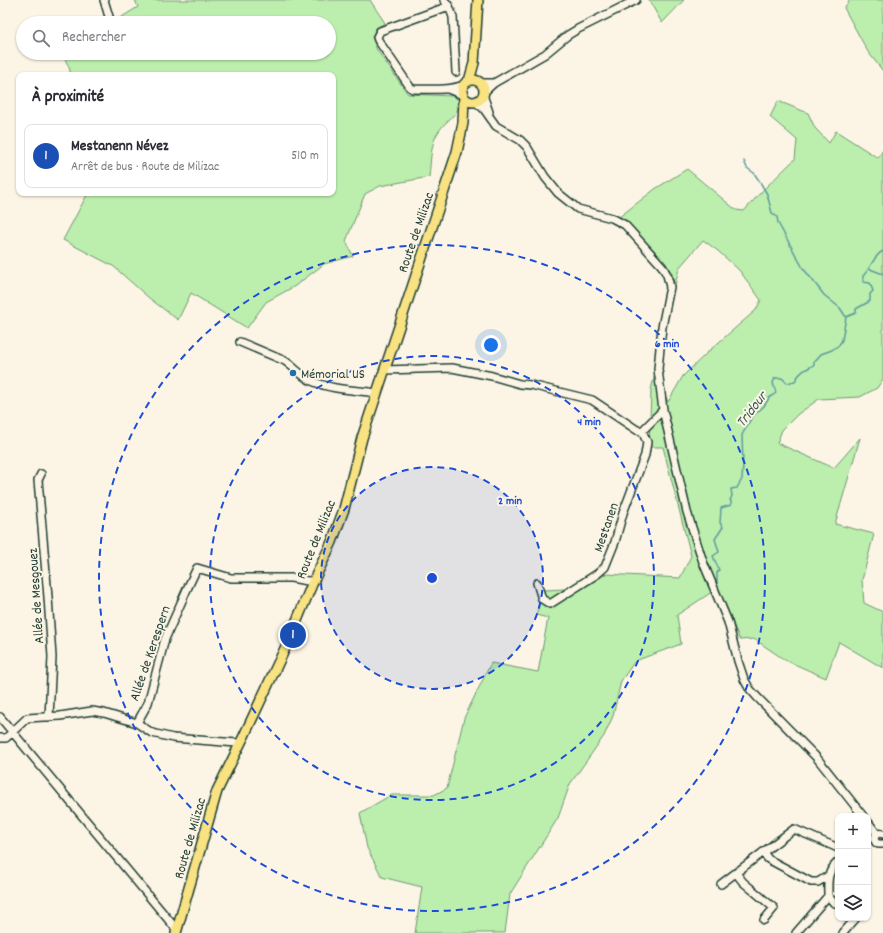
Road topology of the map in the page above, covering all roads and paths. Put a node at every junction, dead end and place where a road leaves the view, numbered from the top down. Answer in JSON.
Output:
{"nodes":[{"id":1,"x":104,"y":0,"type":"edge"},
{"id":2,"x":444,"y":0,"type":"edge"},
{"id":3,"x":478,"y":0,"type":"edge"},
{"id":4,"x":636,"y":0,"type":"edge"},
{"id":5,"x":449,"y":6,"type":"junction"},
{"id":6,"x":109,"y":16,"type":"edge"},
{"id":7,"x":456,"y":72,"type":"dead end"},
{"id":8,"x":473,"y":82,"type":"junction"},
{"id":9,"x":494,"y":83,"type":"junction"},
{"id":10,"x":448,"y":89,"type":"junction"},
{"id":11,"x":484,"y":94,"type":"junction"},
{"id":12,"x":464,"y":97,"type":"junction"},
{"id":13,"x":475,"y":102,"type":"junction"},
{"id":14,"x":492,"y":120,"type":"junction"},
{"id":15,"x":463,"y":123,"type":"junction"},
{"id":16,"x":240,"y":342,"type":"dead end"},
{"id":17,"x":384,"y":370,"type":"junction"},
{"id":18,"x":376,"y":393,"type":"junction"},
{"id":19,"x":663,"y":410,"type":"junction"},
{"id":20,"x":642,"y":431,"type":"junction"},
{"id":21,"x":41,"y":474,"type":"dead end"},
{"id":22,"x":313,"y":582,"type":"junction"},
{"id":23,"x":537,"y":583,"type":"dead end"},
{"id":24,"x":0,"y":717,"type":"edge"},
{"id":25,"x":49,"y":717,"type":"junction"},
{"id":26,"x":136,"y":723,"type":"junction"},
{"id":27,"x":12,"y":732,"type":"junction"},
{"id":28,"x":0,"y":738,"type":"edge"},
{"id":29,"x":240,"y":745,"type":"junction"},
{"id":30,"x":861,"y":813,"type":"edge"},
{"id":31,"x":871,"y":828,"type":"edge"},
{"id":32,"x":876,"y":838,"type":"edge"},
{"id":33,"x":883,"y":844,"type":"edge"},
{"id":34,"x":835,"y":847,"type":"edge"},
{"id":35,"x":763,"y":852,"type":"junction"},
{"id":36,"x":835,"y":865,"type":"edge"},
{"id":37,"x":736,"y":873,"type":"junction"},
{"id":38,"x":828,"y":876,"type":"junction"},
{"id":39,"x":721,"y":884,"type":"dead end"},
{"id":40,"x":828,"y":896,"type":"junction"},
{"id":41,"x":835,"y":903,"type":"edge"},
{"id":42,"x":764,"y":920,"type":"dead end"},
{"id":43,"x":853,"y":921,"type":"edge"},
{"id":44,"x":176,"y":932,"type":"edge"},
{"id":45,"x":796,"y":933,"type":"edge"},
{"id":46,"x":843,"y":933,"type":"edge"}],
"edges":[{"from":1,"to":6,"type":"street"},
{"from":2,"to":5,"type":"street"},
{"from":3,"to":8,"type":"main road"},
{"from":4,"to":9,"type":"street"},
{"from":5,"to":7,"type":"street"},
{"from":5,"to":10,"type":"street"},
{"from":8,"to":9,"type":"street"},
{"from":8,"to":10,"type":"street"},
{"from":8,"to":11,"type":"main road"},
{"from":8,"to":12,"type":"main road"},
{"from":9,"to":11,"type":"street"},
{"from":10,"to":12,"type":"street"},
{"from":11,"to":13,"type":"main road"},
{"from":11,"to":14,"type":"street"},
{"from":12,"to":13,"type":"main road"},
{"from":12,"to":15,"type":"main road","name":"Route de Milizac"},
{"from":13,"to":14,"type":"street"},
{"from":13,"to":15,"type":"main road","name":"Route de Milizac"},
{"from":14,"to":19,"type":"street"},
{"from":15,"to":17,"type":"main road","name":"Route de Milizac"},
{"from":16,"to":18,"type":"street"},
{"from":17,"to":18,"type":"main road","name":"Route de Milizac"},
{"from":17,"to":20,"type":"street"},
{"from":18,"to":22,"type":"main road","name":"Route de Milizac"},
{"from":19,"to":20,"type":"street"},
{"from":19,"to":30,"type":"street"},
{"from":20,"to":23,"type":"street","name":"Mestanen"},
{"from":21,"to":25,"type":"street","name":"Allée de Mesgouez"},
{"from":22,"to":26,"type":"street","name":"Allée de Kerespern"},
{"from":22,"to":29,"type":"main road","name":"Route de Milizac"},
{"from":24,"to":27,"type":"street"},
{"from":25,"to":26,"type":"street"},
{"from":25,"to":27,"type":"street"},
{"from":26,"to":29,"type":"street"},
{"from":27,"to":28,"type":"street"},
{"from":27,"to":44,"type":"street"},
{"from":29,"to":44,"type":"main road","name":"Route de Milizac"},
{"from":31,"to":32,"type":"street"},
{"from":32,"to":33,"type":"street"},
{"from":34,"to":35,"type":"street"},
{"from":35,"to":37,"type":"street"},
{"from":35,"to":38,"type":"street"},
{"from":36,"to":38,"type":"street"},
{"from":37,"to":39,"type":"street"},
{"from":37,"to":42,"type":"street"},
{"from":38,"to":40,"type":"street"},
{"from":40,"to":41,"type":"street"},
{"from":40,"to":45,"type":"street"},
{"from":43,"to":46,"type":"street"}]}
